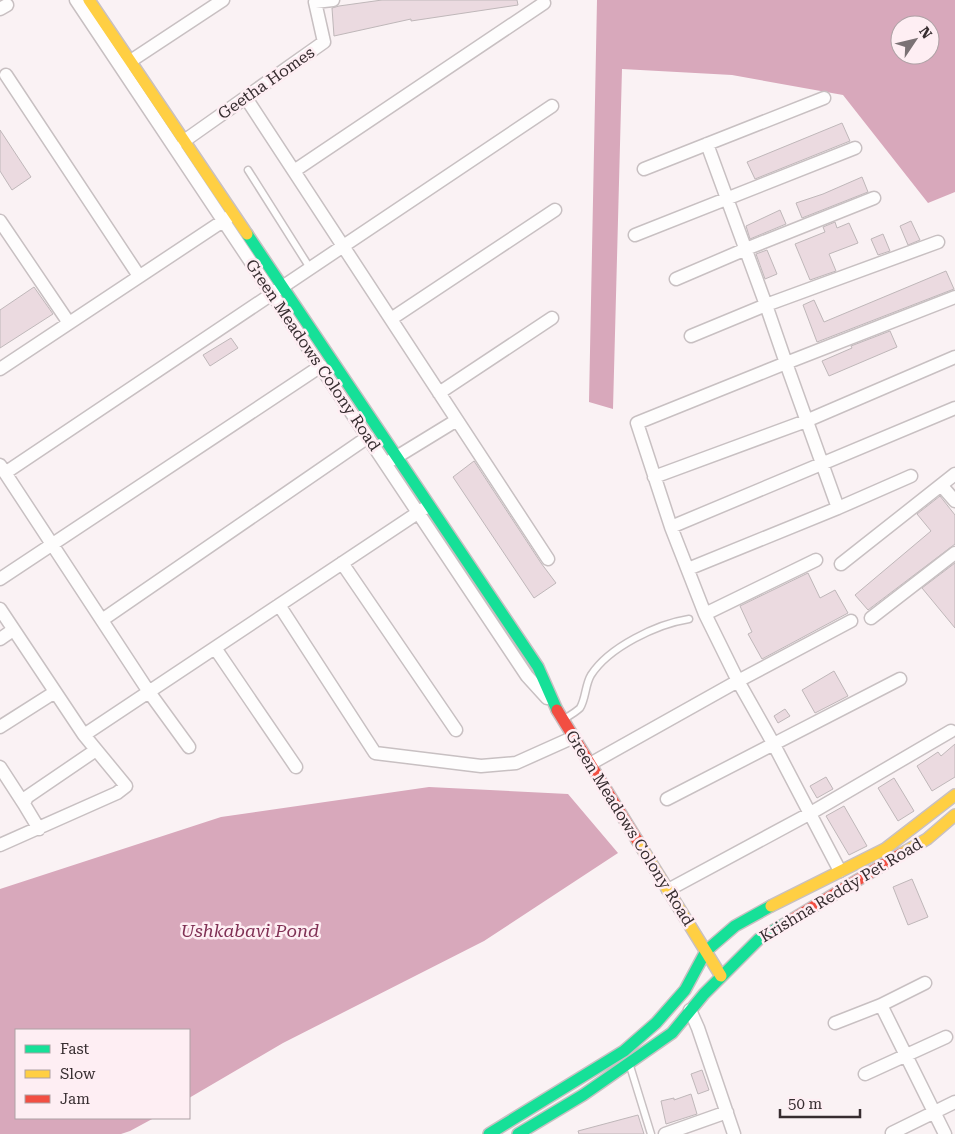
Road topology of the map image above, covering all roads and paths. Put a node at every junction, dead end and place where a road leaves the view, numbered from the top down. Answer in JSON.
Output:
{"nodes":[{"id":1,"x":76,"y":0,"type":"edge"},
{"id":2,"x":89,"y":0,"type":"edge"},
{"id":3,"x":223,"y":0,"type":"edge"},
{"id":4,"x":333,"y":0,"type":"edge"},
{"id":5,"x":544,"y":3,"type":"dead end"},
{"id":6,"x":125,"y":64,"type":"junction"},
{"id":7,"x":6,"y":75,"type":"dead end"},
{"id":8,"x":246,"y":98,"type":"junction"},
{"id":9,"x":824,"y":98,"type":"dead end"},
{"id":10,"x":552,"y":106,"type":"dead end"},
{"id":11,"x":184,"y":141,"type":"junction"},
{"id":12,"x":707,"y":144,"type":"junction"},
{"id":13,"x":855,"y":148,"type":"dead end"},
{"id":14,"x":644,"y":169,"type":"dead end"},
{"id":15,"x":248,"y":170,"type":"dead end"},
{"id":16,"x":294,"y":171,"type":"junction"},
{"id":17,"x":874,"y":198,"type":"dead end"},
{"id":18,"x":728,"y":199,"type":"junction"},
{"id":19,"x":555,"y":210,"type":"dead end"},
{"id":20,"x":228,"y":217,"type":"junction"},
{"id":21,"x":0,"y":221,"type":"edge"},
{"id":22,"x":635,"y":235,"type":"dead end"},
{"id":23,"x":938,"y":242,"type":"dead end"},
{"id":24,"x":343,"y":246,"type":"junction"},
{"id":25,"x":746,"y":249,"type":"junction"},
{"id":26,"x":310,"y":268,"type":"junction"},
{"id":27,"x":139,"y":276,"type":"junction"},
{"id":28,"x":676,"y":279,"type":"dead end"},
{"id":29,"x":277,"y":290,"type":"junction"},
{"id":30,"x":955,"y":297,"type":"edge"},
{"id":31,"x":766,"y":305,"type":"junction"},
{"id":32,"x":552,"y":318,"type":"dead end"},
{"id":33,"x":391,"y":319,"type":"junction"},
{"id":34,"x":69,"y":323,"type":"junction"},
{"id":35,"x":691,"y":336,"type":"dead end"},
{"id":36,"x":955,"y":357,"type":"edge"},
{"id":37,"x":786,"y":363,"type":"junction"},
{"id":38,"x":321,"y":366,"type":"junction"},
{"id":39,"x":0,"y":369,"type":"edge"},
{"id":40,"x":439,"y":392,"type":"junction"},
{"id":41,"x":955,"y":408,"type":"edge"},
{"id":42,"x":457,"y":420,"type":"junction"},
{"id":43,"x":806,"y":421,"type":"junction"},
{"id":44,"x":368,"y":437,"type":"junction"},
{"id":45,"x":391,"y":461,"type":"junction"},
{"id":46,"x":821,"y":463,"type":"junction"},
{"id":47,"x":2,"y":469,"type":"edge"},
{"id":48,"x":955,"y":474,"type":"edge"},
{"id":49,"x":911,"y":476,"type":"dead end"},
{"id":50,"x":654,"y":477,"type":"junction"},
{"id":51,"x":942,"y":485,"type":"junction"},
{"id":52,"x":955,"y":501,"type":"edge"},
{"id":53,"x":429,"y":505,"type":"junction"},
{"id":54,"x":838,"y":508,"type":"junction"},
{"id":55,"x":418,"y":512,"type":"junction"},
{"id":56,"x":671,"y":526,"type":"junction"},
{"id":57,"x":52,"y":544,"type":"junction"},
{"id":58,"x":955,"y":553,"type":"edge"},
{"id":59,"x":548,"y":558,"type":"dead end"},
{"id":60,"x":816,"y":560,"type":"dead end"},
{"id":61,"x":342,"y":563,"type":"junction"},
{"id":62,"x":841,"y":564,"type":"dead end"},
{"id":63,"x":688,"y":569,"type":"junction"},
{"id":64,"x":0,"y":579,"type":"edge"},
{"id":65,"x":279,"y":605,"type":"junction"},
{"id":66,"x":0,"y":610,"type":"edge"},
{"id":67,"x":705,"y":614,"type":"junction"},
{"id":68,"x":871,"y":618,"type":"dead end"},
{"id":69,"x":689,"y":619,"type":"dead end"},
{"id":70,"x":102,"y":620,"type":"junction"},
{"id":71,"x":851,"y":621,"type":"dead end"},
{"id":72,"x":13,"y":630,"type":"junction"},
{"id":73,"x":0,"y":639,"type":"edge"},
{"id":74,"x":215,"y":648,"type":"junction"},
{"id":75,"x":900,"y":679,"type":"dead end"},
{"id":76,"x":738,"y":681,"type":"junction"},
{"id":77,"x":55,"y":692,"type":"junction"},
{"id":78,"x":149,"y":692,"type":"junction"},
{"id":79,"x":554,"y":705,"type":"junction"},
{"id":80,"x":563,"y":719,"type":"junction"},
{"id":81,"x":0,"y":727,"type":"edge"},
{"id":82,"x":456,"y":730,"type":"dead end"},
{"id":83,"x":951,"y":731,"type":"dead end"},
{"id":84,"x":84,"y":735,"type":"junction"},
{"id":85,"x":574,"y":737,"type":"junction"},
{"id":86,"x":773,"y":743,"type":"junction"},
{"id":87,"x":189,"y":747,"type":"dead end"},
{"id":88,"x":96,"y":750,"type":"junction"},
{"id":89,"x":590,"y":764,"type":"junction"},
{"id":90,"x":0,"y":766,"type":"edge"},
{"id":91,"x":296,"y":767,"type":"dead end"},
{"id":92,"x":955,"y":795,"type":"edge"},
{"id":93,"x":667,"y":799,"type":"dead end"},
{"id":94,"x":24,"y":804,"type":"junction"},
{"id":95,"x":809,"y":814,"type":"junction"},
{"id":96,"x":955,"y":814,"type":"edge"},
{"id":97,"x":39,"y":829,"type":"junction"},
{"id":98,"x":0,"y":845,"type":"edge"},
{"id":99,"x":840,"y":871,"type":"junction"},
{"id":100,"x":668,"y":890,"type":"junction"},
{"id":101,"x":751,"y":916,"type":"junction"},
{"id":102,"x":764,"y":936,"type":"junction"},
{"id":103,"x":706,"y":951,"type":"junction"},
{"id":104,"x":721,"y":976,"type":"junction"},
{"id":105,"x":925,"y":983,"type":"dead end"},
{"id":106,"x":881,"y":1005,"type":"junction"},
{"id":107,"x":690,"y":1010,"type":"junction"},
{"id":108,"x":835,"y":1023,"type":"dead end"},
{"id":109,"x":946,"y":1037,"type":"dead end"},
{"id":110,"x":906,"y":1056,"type":"junction"},
{"id":111,"x":629,"y":1062,"type":"junction"},
{"id":112,"x":866,"y":1074,"type":"dead end"},
{"id":113,"x":955,"y":1102,"type":"edge"},
{"id":114,"x":727,"y":1112,"type":"junction"},
{"id":115,"x":934,"y":1112,"type":"junction"},
{"id":116,"x":533,"y":1130,"type":"edge"},
{"id":117,"x":892,"y":1133,"type":"edge"},
{"id":118,"x":489,"y":1134,"type":"edge"},
{"id":119,"x":518,"y":1134,"type":"edge"},
{"id":120,"x":651,"y":1134,"type":"edge"},
{"id":121,"x":665,"y":1134,"type":"edge"},
{"id":122,"x":734,"y":1134,"type":"edge"},
{"id":123,"x":945,"y":1134,"type":"edge"}],
"edges":[{"from":1,"to":6,"type":"street","name":"Green Meadows Colony Road"},
{"from":2,"to":6,"type":"main road","name":"Green Meadows Colony Road"},
{"from":3,"to":6,"type":"street"},
{"from":4,"to":8,"type":"street","name":"Geetha Homes"},
{"from":5,"to":16,"type":"street"},
{"from":6,"to":11,"type":"main road","name":"Green Meadows Colony Road"},
{"from":6,"to":20,"type":"street","name":"Green Meadows Colony Road"},
{"from":7,"to":27,"type":"street"},
{"from":8,"to":11,"type":"street","name":"Geetha Homes"},
{"from":8,"to":16,"type":"street"},
{"from":9,"to":12,"type":"street"},
{"from":10,"to":24,"type":"street"},
{"from":11,"to":20,"type":"main road","name":"Green Meadows Colony Road"},
{"from":12,"to":14,"type":"street"},
{"from":12,"to":18,"type":"street"},
{"from":13,"to":18,"type":"street"},
{"from":15,"to":26,"type":"lane"},
{"from":16,"to":24,"type":"street"},
{"from":17,"to":25,"type":"street"},
{"from":18,"to":22,"type":"street"},
{"from":18,"to":25,"type":"street"},
{"from":19,"to":33,"type":"street"},
{"from":20,"to":27,"type":"street"},
{"from":20,"to":29,"type":"street","name":"Green Meadows Colony Road"},
{"from":21,"to":34,"type":"street"},
{"from":23,"to":31,"type":"street"},
{"from":24,"to":26,"type":"street"},
{"from":24,"to":33,"type":"street"},
{"from":25,"to":28,"type":"street"},
{"from":25,"to":31,"type":"street"},
{"from":26,"to":29,"type":"street"},
{"from":27,"to":34,"type":"street"},
{"from":29,"to":38,"type":"street","name":"Green Meadows Colony Road"},
{"from":29,"to":45,"type":"main road","name":"Green Meadows Colony Road"},
{"from":29,"to":47,"type":"street"},
{"from":30,"to":37,"type":"street"},
{"from":31,"to":35,"type":"street"},
{"from":31,"to":37,"type":"street"},
{"from":32,"to":40,"type":"street"},
{"from":33,"to":40,"type":"street"},
{"from":34,"to":39,"type":"street"},
{"from":36,"to":43,"type":"street"},
{"from":37,"to":43,"type":"street"},
{"from":37,"to":50,"type":"street"},
{"from":38,"to":44,"type":"street","name":"Green Meadows Colony Road"},
{"from":38,"to":57,"type":"street"},
{"from":40,"to":42,"type":"street"},
{"from":41,"to":46,"type":"street"},
{"from":42,"to":45,"type":"street"},
{"from":42,"to":59,"type":"street"},
{"from":43,"to":46,"type":"street"},
{"from":43,"to":50,"type":"street"},
{"from":44,"to":45,"type":"street","name":"Green Meadows Colony Road"},
{"from":44,"to":70,"type":"street"},
{"from":45,"to":53,"type":"main road","name":"Green Meadows Colony Road"},
{"from":45,"to":55,"type":"street","name":"Green Meadows Colony Road"},
{"from":46,"to":54,"type":"street"},
{"from":46,"to":56,"type":"street"},
{"from":47,"to":57,"type":"street"},
{"from":48,"to":51,"type":"street"},
{"from":49,"to":54,"type":"street"},
{"from":50,"to":56,"type":"street"},
{"from":51,"to":52,"type":"street"},
{"from":51,"to":62,"type":"street"},
{"from":53,"to":55,"type":"street"},
{"from":53,"to":79,"type":"main road","name":"Green Meadows Colony Road"},
{"from":54,"to":63,"type":"street"},
{"from":55,"to":61,"type":"street"},
{"from":55,"to":79,"type":"street","name":"Green Meadows Colony Road"},
{"from":56,"to":63,"type":"street"},
{"from":57,"to":64,"type":"street"},
{"from":57,"to":70,"type":"street"},
{"from":58,"to":68,"type":"street"},
{"from":60,"to":67,"type":"street"},
{"from":61,"to":65,"type":"street"},
{"from":61,"to":82,"type":"street"},
{"from":63,"to":67,"type":"street"},
{"from":65,"to":74,"type":"street"},
{"from":65,"to":85,"type":"street"},
{"from":66,"to":72,"type":"street"},
{"from":67,"to":76,"type":"street"},
{"from":69,"to":80,"type":"lane"},
{"from":70,"to":78,"type":"street"},
{"from":71,"to":76,"type":"street"},
{"from":72,"to":73,"type":"street"},
{"from":72,"to":77,"type":"street"},
{"from":74,"to":78,"type":"street"},
{"from":74,"to":91,"type":"street"},
{"from":75,"to":86,"type":"street"},
{"from":76,"to":86,"type":"street"},
{"from":76,"to":89,"type":"street"},
{"from":77,"to":81,"type":"street"},
{"from":77,"to":84,"type":"street"},
{"from":78,"to":84,"type":"street"},
{"from":78,"to":87,"type":"street"},
{"from":79,"to":80,"type":"main road","name":"Green Meadows Colony Road"},
{"from":80,"to":85,"type":"main road","name":"Green Meadows Colony Road"},
{"from":83,"to":95,"type":"street"},
{"from":84,"to":88,"type":"street"},
{"from":85,"to":89,"type":"main road","name":"Green Meadows Colony Road"},
{"from":86,"to":93,"type":"street"},
{"from":86,"to":95,"type":"street"},
{"from":88,"to":94,"type":"street"},
{"from":88,"to":97,"type":"street"},
{"from":89,"to":100,"type":"main road","name":"Green Meadows Colony Road"},
{"from":90,"to":94,"type":"street"},
{"from":92,"to":99,"type":"main road","name":"Krishna Reddy Pet Road"},
{"from":94,"to":97,"type":"street"},
{"from":95,"to":99,"type":"street"},
{"from":95,"to":100,"type":"street"},
{"from":96,"to":102,"type":"main road","name":"Krishna Reddy Pet Road"},
{"from":97,"to":98,"type":"street"},
{"from":99,"to":101,"type":"main road","name":"Krishna Reddy Pet Road"},
{"from":100,"to":103,"type":"main road","name":"Green Meadows Colony Road"},
{"from":101,"to":102,"type":"main road"},
{"from":101,"to":103,"type":"main road","name":"Krishna Reddy Pet Road"},
{"from":102,"to":104,"type":"main road","name":"Krishna Reddy Pet Road"},
{"from":103,"to":104,"type":"main road","name":"Green Meadows Colony Road"},
{"from":103,"to":118,"type":"main road","name":"Krishna Reddy Pet Road"},
{"from":104,"to":107,"type":"main road","name":"Krishna Reddy Pet Road"},
{"from":105,"to":106,"type":"street"},
{"from":106,"to":108,"type":"street"},
{"from":106,"to":110,"type":"street"},
{"from":107,"to":111,"type":"main road","name":"Krishna Reddy Pet Road"},
{"from":107,"to":114,"type":"street"},
{"from":109,"to":110,"type":"street"},
{"from":110,"to":112,"type":"street"},
{"from":110,"to":115,"type":"street"},
{"from":111,"to":116,"type":"main road","name":"Krishna Reddy Pet Road"},
{"from":111,"to":120,"type":"lane"},
{"from":113,"to":115,"type":"street"},
{"from":114,"to":121,"type":"street"},
{"from":114,"to":122,"type":"street"},
{"from":115,"to":117,"type":"street"},
{"from":115,"to":123,"type":"street"},
{"from":116,"to":119,"type":"main road","name":"Krishna Reddy Pet Road"}]}
